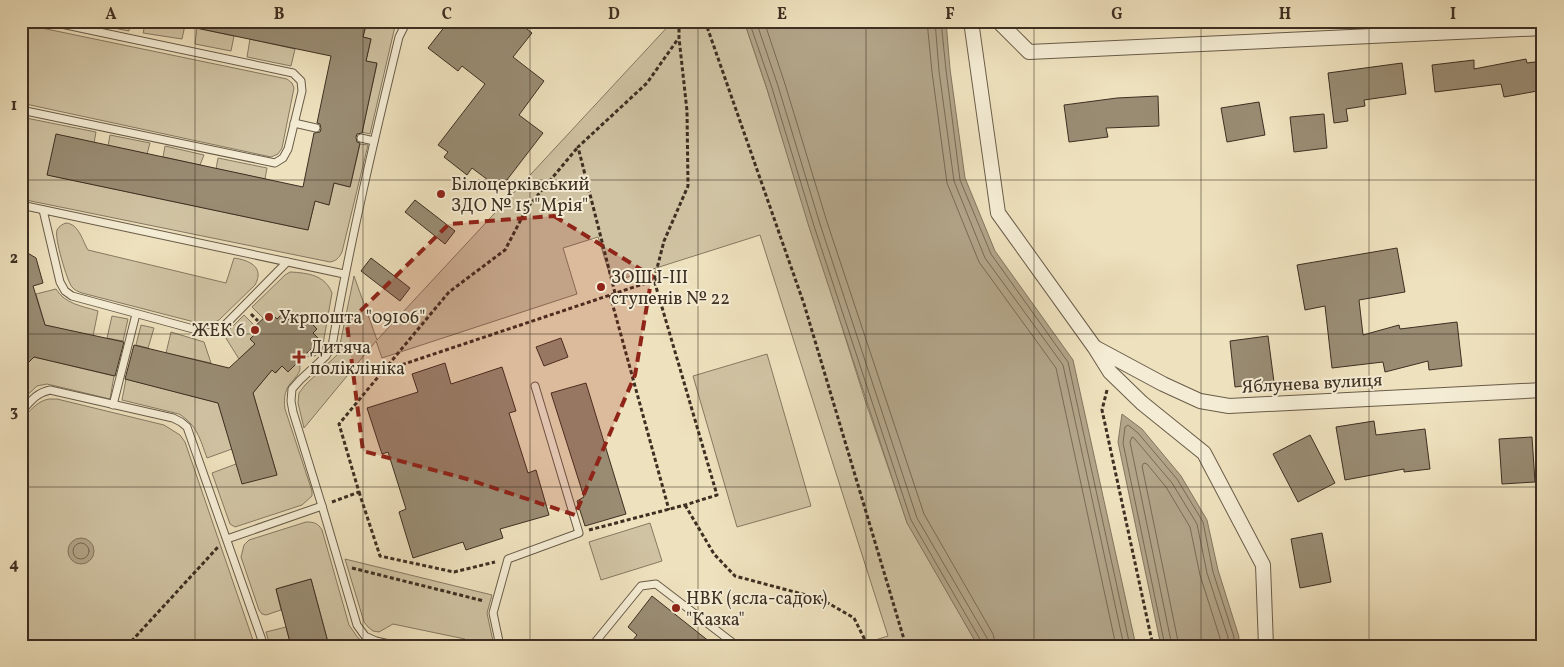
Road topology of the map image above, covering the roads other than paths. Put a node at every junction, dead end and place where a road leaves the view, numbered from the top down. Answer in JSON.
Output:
{"nodes":[{"id":1,"x":48,"y":21,"type":"edge"},
{"id":2,"x":407,"y":21,"type":"edge"},
{"id":3,"x":971,"y":21,"type":"edge"},
{"id":4,"x":998,"y":21,"type":"edge"},
{"id":5,"x":1543,"y":28,"type":"edge"},
{"id":6,"x":21,"y":110,"type":"edge"},
{"id":7,"x":294,"y":123,"type":"junction"},
{"id":8,"x":316,"y":128,"type":"dead end"},
{"id":9,"x":361,"y":138,"type":"dead end"},
{"id":10,"x":374,"y":141,"type":"junction"},
{"id":11,"x":21,"y":205,"type":"edge"},
{"id":12,"x":43,"y":210,"type":"junction"},
{"id":13,"x":286,"y":262,"type":"junction"},
{"id":14,"x":344,"y":274,"type":"junction"},
{"id":15,"x":136,"y":314,"type":"junction"},
{"id":16,"x":1095,"y":348,"type":"junction"},
{"id":17,"x":536,"y":386,"type":"dead end"},
{"id":18,"x":1543,"y":390,"type":"edge"},
{"id":19,"x":113,"y":405,"type":"junction"},
{"id":20,"x":21,"y":412,"type":"edge"},
{"id":21,"x":322,"y":506,"type":"junction"},
{"id":22,"x":227,"y":538,"type":"junction"},
{"id":23,"x":264,"y":646,"type":"edge"},
{"id":24,"x":398,"y":646,"type":"edge"},
{"id":25,"x":500,"y":646,"type":"edge"},
{"id":26,"x":592,"y":646,"type":"edge"},
{"id":27,"x":737,"y":646,"type":"edge"},
{"id":28,"x":1266,"y":646,"type":"edge"}],
"edges":[{"from":1,"to":7,"type":"lane"},
{"from":2,"to":10,"type":"lane"},
{"from":3,"to":16,"type":"street"},
{"from":4,"to":5,"type":"street"},
{"from":6,"to":7,"type":"lane"},
{"from":7,"to":8,"type":"lane"},
{"from":9,"to":10,"type":"lane"},
{"from":10,"to":14,"type":"lane"},
{"from":11,"to":12,"type":"lane"},
{"from":12,"to":13,"type":"lane"},
{"from":12,"to":15,"type":"lane"},
{"from":13,"to":14,"type":"lane"},
{"from":13,"to":15,"type":"lane"},
{"from":14,"to":21,"type":"lane"},
{"from":15,"to":19,"type":"lane"},
{"from":16,"to":18,"type":"street","name":"Яблунева вулиця"},
{"from":16,"to":28,"type":"street"},
{"from":17,"to":25,"type":"lane"},
{"from":19,"to":20,"type":"lane"},
{"from":19,"to":22,"type":"lane"},
{"from":21,"to":22,"type":"lane"},
{"from":21,"to":24,"type":"lane"},
{"from":22,"to":23,"type":"lane"},
{"from":26,"to":27,"type":"lane"}]}
